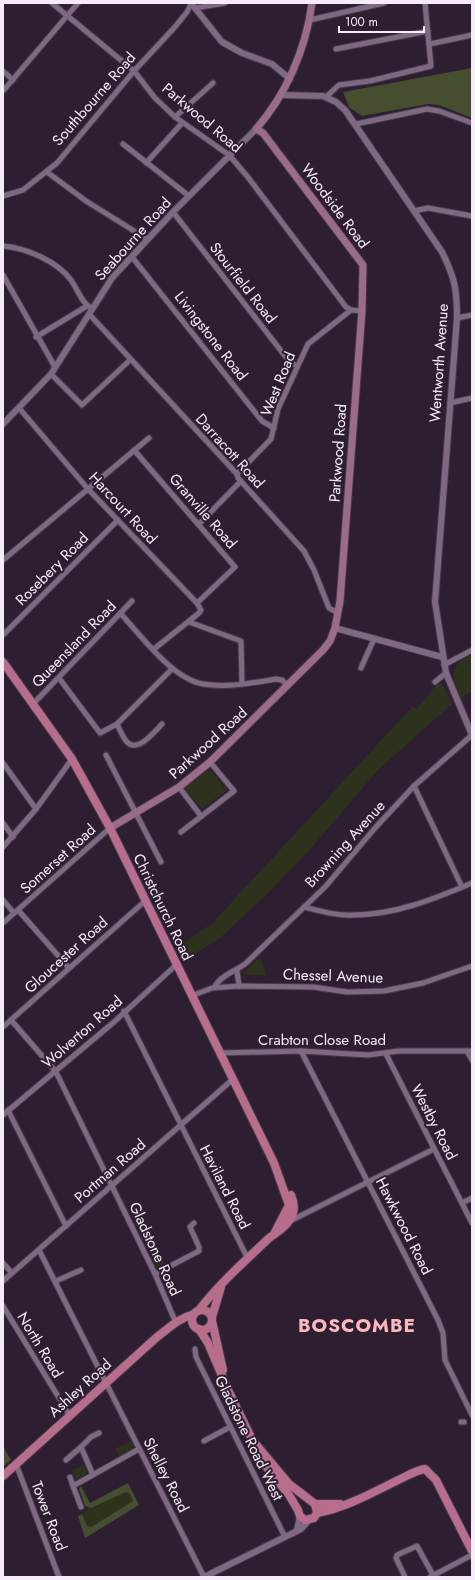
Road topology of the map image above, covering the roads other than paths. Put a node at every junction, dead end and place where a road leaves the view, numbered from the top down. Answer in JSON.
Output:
{"nodes":[{"id":1,"x":52,"y":3,"type":"edge"},
{"id":2,"x":78,"y":3,"type":"edge"},
{"id":3,"x":224,"y":3,"type":"edge"},
{"id":4,"x":312,"y":3,"type":"edge"},
{"id":5,"x":384,"y":3,"type":"edge"},
{"id":6,"x":425,"y":3,"type":"edge"},
{"id":7,"x":192,"y":5,"type":"edge"},
{"id":8,"x":68,"y":16,"type":"junction"},
{"id":9,"x":310,"y":20,"type":"junction"},
{"id":10,"x":428,"y":31,"type":"junction"},
{"id":11,"x":472,"y":35,"type":"edge"},
{"id":12,"x":430,"y":44,"type":"junction"},
{"id":13,"x":336,"y":49,"type":"dead end"},
{"id":14,"x":3,"y":71,"type":"edge"},
{"id":15,"x":134,"y":71,"type":"junction"},
{"id":16,"x":290,"y":79,"type":"junction"},
{"id":17,"x":13,"y":80,"type":"junction"},
{"id":18,"x":213,"y":83,"type":"dead end"},
{"id":19,"x":3,"y":91,"type":"edge"},
{"id":20,"x":281,"y":95,"type":"junction"},
{"id":21,"x":327,"y":96,"type":"junction"},
{"id":22,"x":175,"y":117,"type":"junction"},
{"id":23,"x":182,"y":123,"type":"junction"},
{"id":24,"x":472,"y":123,"type":"edge"},
{"id":25,"x":356,"y":124,"type":"junction"},
{"id":26,"x":256,"y":129,"type":"junction"},
{"id":27,"x":123,"y":144,"type":"dead end"},
{"id":28,"x":229,"y":155,"type":"junction"},
{"id":29,"x":146,"y":163,"type":"junction"},
{"id":30,"x":47,"y":172,"type":"junction"},
{"id":31,"x":3,"y":196,"type":"edge"},
{"id":32,"x":189,"y":196,"type":"junction"},
{"id":33,"x":414,"y":211,"type":"junction"},
{"id":34,"x":173,"y":212,"type":"junction"},
{"id":35,"x":472,"y":216,"type":"edge"},
{"id":36,"x":148,"y":239,"type":"junction"},
{"id":37,"x":3,"y":246,"type":"edge"},
{"id":38,"x":132,"y":256,"type":"junction"},
{"id":39,"x":3,"y":275,"type":"edge"},
{"id":40,"x":89,"y":310,"type":"junction"},
{"id":41,"x":351,"y":310,"type":"junction"},
{"id":42,"x":362,"y":311,"type":"junction"},
{"id":43,"x":472,"y":315,"type":"edge"},
{"id":44,"x":457,"y":318,"type":"junction"},
{"id":45,"x":36,"y":337,"type":"junction"},
{"id":46,"x":130,"y":360,"type":"junction"},
{"id":47,"x":297,"y":366,"type":"junction"},
{"id":48,"x":55,"y":368,"type":"junction"},
{"id":49,"x":51,"y":374,"type":"junction"},
{"id":50,"x":472,"y":398,"type":"edge"},
{"id":51,"x":450,"y":403,"type":"junction"},
{"id":52,"x":19,"y":408,"type":"junction"},
{"id":53,"x":3,"y":424,"type":"edge"},
{"id":54,"x":274,"y":428,"type":"junction"},
{"id":55,"x":149,"y":438,"type":"dead end"},
{"id":56,"x":134,"y":450,"type":"junction"},
{"id":57,"x":237,"y":474,"type":"junction"},
{"id":58,"x":241,"y":481,"type":"junction"},
{"id":59,"x":88,"y":489,"type":"junction"},
{"id":60,"x":118,"y":520,"type":"junction"},
{"id":61,"x":199,"y":524,"type":"junction"},
{"id":62,"x":3,"y":560,"type":"edge"},
{"id":63,"x":132,"y":601,"type":"dead end"},
{"id":64,"x":196,"y":603,"type":"junction"},
{"id":65,"x":120,"y":613,"type":"junction"},
{"id":66,"x":338,"y":613,"type":"junction"},
{"id":67,"x":189,"y":622,"type":"junction"},
{"id":68,"x":335,"y":628,"type":"junction"},
{"id":69,"x":3,"y":635,"type":"edge"},
{"id":70,"x":374,"y":639,"type":"junction"},
{"id":71,"x":154,"y":649,"type":"junction"},
{"id":72,"x":472,"y":650,"type":"edge"},
{"id":73,"x":442,"y":657,"type":"junction"},
{"id":74,"x":3,"y":662,"type":"edge"},
{"id":75,"x":444,"y":665,"type":"junction"},
{"id":76,"x":172,"y":668,"type":"junction"},
{"id":77,"x":361,"y":668,"type":"dead end"},
{"id":78,"x":446,"y":673,"type":"junction"},
{"id":79,"x":59,"y":678,"type":"junction"},
{"id":80,"x":435,"y":682,"type":"dead end"},
{"id":81,"x":242,"y":684,"type":"junction"},
{"id":82,"x":288,"y":686,"type":"junction"},
{"id":83,"x":33,"y":704,"type":"junction"},
{"id":84,"x":117,"y":724,"type":"junction"},
{"id":85,"x":162,"y":724,"type":"dead end"},
{"id":86,"x":472,"y":735,"type":"edge"},
{"id":87,"x":106,"y":755,"type":"dead end"},
{"id":88,"x":72,"y":759,"type":"junction"},
{"id":89,"x":210,"y":762,"type":"junction"},
{"id":90,"x":3,"y":763,"type":"edge"},
{"id":91,"x":414,"y":786,"type":"junction"},
{"id":92,"x":179,"y":787,"type":"junction"},
{"id":93,"x":36,"y":809,"type":"junction"},
{"id":94,"x":136,"y":813,"type":"junction"},
{"id":95,"x":201,"y":816,"type":"junction"},
{"id":96,"x":3,"y":824,"type":"edge"},
{"id":97,"x":110,"y":828,"type":"junction"},
{"id":98,"x":182,"y":832,"type":"dead end"},
{"id":99,"x":13,"y":837,"type":"junction"},
{"id":100,"x":3,"y":847,"type":"edge"},
{"id":101,"x":161,"y":862,"type":"dead end"},
{"id":102,"x":472,"y":883,"type":"edge"},
{"id":103,"x":462,"y":887,"type":"junction"},
{"id":104,"x":3,"y":900,"type":"edge"},
{"id":105,"x":145,"y":901,"type":"junction"},
{"id":106,"x":304,"y":907,"type":"junction"},
{"id":107,"x":16,"y":912,"type":"junction"},
{"id":108,"x":3,"y":923,"type":"edge"},
{"id":109,"x":176,"y":965,"type":"junction"},
{"id":110,"x":472,"y":966,"type":"edge"},
{"id":111,"x":69,"y":968,"type":"junction"},
{"id":112,"x":236,"y":971,"type":"junction"},
{"id":113,"x":239,"y":986,"type":"junction"},
{"id":114,"x":215,"y":987,"type":"junction"},
{"id":115,"x":192,"y":996,"type":"junction"},
{"id":116,"x":124,"y":1011,"type":"junction"},
{"id":117,"x":11,"y":1020,"type":"junction"},
{"id":118,"x":3,"y":1027,"type":"edge"},
{"id":119,"x":301,"y":1051,"type":"junction"},
{"id":120,"x":470,"y":1051,"type":"edge"},
{"id":121,"x":220,"y":1052,"type":"junction"},
{"id":122,"x":386,"y":1054,"type":"junction"},
{"id":123,"x":472,"y":1060,"type":"edge"},
{"id":124,"x":56,"y":1072,"type":"junction"},
{"id":125,"x":232,"y":1080,"type":"junction"},
{"id":126,"x":8,"y":1110,"type":"junction"},
{"id":127,"x":3,"y":1115,"type":"edge"},
{"id":128,"x":181,"y":1125,"type":"junction"},
{"id":129,"x":434,"y":1149,"type":"junction"},
{"id":130,"x":368,"y":1182,"type":"junction"},
{"id":131,"x":111,"y":1186,"type":"junction"},
{"id":132,"x":472,"y":1198,"type":"edge"},
{"id":133,"x":462,"y":1203,"type":"junction"},
{"id":134,"x":291,"y":1207,"type":"junction"},
{"id":135,"x":289,"y":1222,"type":"junction"},
{"id":136,"x":194,"y":1223,"type":"dead end"},
{"id":137,"x":472,"y":1223,"type":"edge"},
{"id":138,"x":66,"y":1226,"type":"junction"},
{"id":139,"x":274,"y":1234,"type":"junction"},
{"id":140,"x":39,"y":1250,"type":"junction"},
{"id":141,"x":248,"y":1259,"type":"junction"},
{"id":142,"x":3,"y":1263,"type":"edge"},
{"id":143,"x":80,"y":1270,"type":"dead end"},
{"id":144,"x":12,"y":1273,"type":"junction"},
{"id":145,"x":154,"y":1274,"type":"junction"},
{"id":146,"x":3,"y":1281,"type":"edge"},
{"id":147,"x":56,"y":1281,"type":"junction"},
{"id":148,"x":221,"y":1287,"type":"junction"},
{"id":149,"x":3,"y":1306,"type":"edge"},
{"id":150,"x":197,"y":1312,"type":"junction"},
{"id":151,"x":212,"y":1319,"type":"junction"},
{"id":152,"x":176,"y":1323,"type":"junction"},
{"id":153,"x":197,"y":1327,"type":"junction"},
{"id":154,"x":194,"y":1349,"type":"dead end"},
{"id":155,"x":107,"y":1383,"type":"junction"},
{"id":156,"x":225,"y":1384,"type":"junction"},
{"id":157,"x":472,"y":1415,"type":"edge"},
{"id":158,"x":70,"y":1416,"type":"junction"},
{"id":159,"x":230,"y":1427,"type":"junction"},
{"id":160,"x":99,"y":1433,"type":"dead end"},
{"id":161,"x":204,"y":1441,"type":"dead end"},
{"id":162,"x":254,"y":1442,"type":"junction"},
{"id":163,"x":81,"y":1447,"type":"junction"},
{"id":164,"x":139,"y":1449,"type":"junction"},
{"id":165,"x":66,"y":1460,"type":"dead end"},
{"id":166,"x":16,"y":1464,"type":"junction"},
{"id":167,"x":93,"y":1475,"type":"junction"},
{"id":168,"x":3,"y":1476,"type":"edge"},
{"id":169,"x":70,"y":1477,"type":"dead end"},
{"id":170,"x":73,"y":1486,"type":"junction"},
{"id":171,"x":312,"y":1502,"type":"junction"},
{"id":172,"x":342,"y":1505,"type":"junction"},
{"id":173,"x":81,"y":1508,"type":"dead end"},
{"id":174,"x":317,"y":1512,"type":"junction"},
{"id":175,"x":299,"y":1513,"type":"junction"},
{"id":176,"x":309,"y":1520,"type":"junction"},
{"id":177,"x":297,"y":1530,"type":"junction"},
{"id":178,"x":286,"y":1537,"type":"junction"},
{"id":179,"x":472,"y":1552,"type":"edge"},
{"id":180,"x":472,"y":1555,"type":"edge"},
{"id":181,"x":431,"y":1576,"type":"edge"},
{"id":182,"x":59,"y":1577,"type":"edge"},
{"id":183,"x":204,"y":1577,"type":"edge"},
{"id":184,"x":405,"y":1577,"type":"edge"}],
"edges":[{"from":1,"to":8,"type":"street","name":"Parkwood Road"},
{"from":2,"to":8,"type":"street"},
{"from":3,"to":7,"type":"street"},
{"from":4,"to":9,"type":"main road","name":"Seabourne Road"},
{"from":5,"to":9,"type":"street"},
{"from":6,"to":10,"type":"street"},
{"from":7,"to":15,"type":"street","name":"Southbourne Road"},
{"from":7,"to":16,"type":"street"},
{"from":8,"to":15,"type":"street","name":"Parkwood Road"},
{"from":8,"to":17,"type":"street"},
{"from":9,"to":16,"type":"main road","name":"Seabourne Road"},
{"from":10,"to":12,"type":"street"},
{"from":10,"to":13,"type":"street"},
{"from":11,"to":12,"type":"street"},
{"from":12,"to":21,"type":"street"},
{"from":14,"to":17,"type":"street"},
{"from":15,"to":22,"type":"street","name":"Parkwood Road"},
{"from":15,"to":30,"type":"street","name":"Southbourne Road"},
{"from":16,"to":20,"type":"main road","name":"Seabourne Road"},
{"from":17,"to":19,"type":"street"},
{"from":18,"to":22,"type":"street"},
{"from":20,"to":21,"type":"street"},
{"from":20,"to":26,"type":"main road","name":"Seabourne Road"},
{"from":21,"to":25,"type":"street","name":"Wentworth Avenue"},
{"from":22,"to":23,"type":"street","name":"Parkwood Road"},
{"from":23,"to":28,"type":"street","name":"Parkwood Road"},
{"from":23,"to":29,"type":"street"},
{"from":24,"to":25,"type":"street"},
{"from":25,"to":33,"type":"street","name":"Wentworth Avenue"},
{"from":26,"to":28,"type":"street","name":"Seabourne Road"},
{"from":26,"to":42,"type":"main road","name":"Woodside Road"},
{"from":27,"to":29,"type":"street"},
{"from":28,"to":32,"type":"street","name":"Seabourne Road"},
{"from":28,"to":41,"type":"street","name":"Parkwood Road"},
{"from":29,"to":32,"type":"street"},
{"from":30,"to":31,"type":"street","name":"Southbourne Road"},
{"from":30,"to":36,"type":"street"},
{"from":32,"to":34,"type":"street","name":"Seabourne Road"},
{"from":33,"to":35,"type":"street"},
{"from":33,"to":44,"type":"street","name":"Wentworth Avenue"},
{"from":34,"to":36,"type":"street","name":"Seabourne Road"},
{"from":34,"to":47,"type":"street","name":"Stourfield Road"},
{"from":36,"to":38,"type":"street","name":"Seabourne Road"},
{"from":37,"to":40,"type":"street","name":"Darracott Road"},
{"from":38,"to":40,"type":"street","name":"Seabourne Road"},
{"from":38,"to":54,"type":"street","name":"Livingstone Road"},
{"from":39,"to":45,"type":"street"},
{"from":40,"to":45,"type":"street"},
{"from":40,"to":46,"type":"street","name":"Darracott Road"},
{"from":40,"to":48,"type":"street","name":"Seabourne Road"},
{"from":41,"to":42,"type":"street"},
{"from":41,"to":47,"type":"street","name":"West Road"},
{"from":42,"to":66,"type":"main road","name":"Parkwood Road"},
{"from":43,"to":44,"type":"street"},
{"from":44,"to":51,"type":"street","name":"Wentworth Avenue"},
{"from":45,"to":48,"type":"street"},
{"from":46,"to":49,"type":"street"},
{"from":46,"to":57,"type":"street","name":"Darracott Road"},
{"from":47,"to":54,"type":"street","name":"West Road"},
{"from":48,"to":49,"type":"street","name":"Seabourne Road"},
{"from":49,"to":52,"type":"street","name":"Seabourne Road"},
{"from":50,"to":51,"type":"street"},
{"from":51,"to":73,"type":"street","name":"Wentworth Avenue"},
{"from":52,"to":53,"type":"street","name":"Seabourne Road"},
{"from":52,"to":59,"type":"street","name":"Harcourt Road"},
{"from":54,"to":57,"type":"street","name":"West Road"},
{"from":55,"to":56,"type":"street"},
{"from":56,"to":59,"type":"street"},
{"from":56,"to":61,"type":"street","name":"Granville Road"},
{"from":57,"to":58,"type":"street","name":"Darracott Road"},
{"from":58,"to":61,"type":"street"},
{"from":58,"to":66,"type":"street","name":"Darracott Road"},
{"from":59,"to":60,"type":"street","name":"Harcourt Road"},
{"from":59,"to":62,"type":"street"},
{"from":60,"to":64,"type":"street","name":"Harcourt Road"},
{"from":60,"to":69,"type":"street","name":"Rosebery Road"},
{"from":61,"to":64,"type":"street","name":"Granville Road"},
{"from":63,"to":65,"type":"street","name":"Queensland Road"},
{"from":64,"to":67,"type":"street"},
{"from":65,"to":71,"type":"street"},
{"from":65,"to":79,"type":"street","name":"Queensland Road"},
{"from":66,"to":68,"type":"main road","name":"Parkwood Road"},
{"from":67,"to":71,"type":"street"},
{"from":67,"to":81,"type":"street"},
{"from":68,"to":70,"type":"street"},
{"from":68,"to":82,"type":"main road","name":"Parkwood Road"},
{"from":70,"to":73,"type":"street"},
{"from":70,"to":77,"type":"street"},
{"from":71,"to":76,"type":"street"},
{"from":72,"to":75,"type":"street"},
{"from":73,"to":75,"type":"street","name":"Wentworth Avenue"},
{"from":74,"to":83,"type":"main road","name":"Christchurch Road"},
{"from":75,"to":78,"type":"street","name":"Wentworth Avenue"},
{"from":76,"to":81,"type":"street"},
{"from":76,"to":84,"type":"street"},
{"from":78,"to":80,"type":"street"},
{"from":78,"to":86,"type":"street","name":"Wentworth Avenue"},
{"from":79,"to":83,"type":"street","name":"Queensland Road"},
{"from":79,"to":84,"type":"street"},
{"from":81,"to":82,"type":"street"},
{"from":82,"to":89,"type":"main road","name":"Parkwood Road"},
{"from":83,"to":88,"type":"main road","name":"Christchurch Road"},
{"from":84,"to":85,"type":"street"},
{"from":86,"to":91,"type":"street","name":"Browning Avenue"},
{"from":87,"to":94,"type":"street"},
{"from":88,"to":93,"type":"street"},
{"from":88,"to":97,"type":"main road","name":"Christchurch Road"},
{"from":89,"to":92,"type":"main road","name":"Parkwood Road"},
{"from":89,"to":95,"type":"street"},
{"from":90,"to":93,"type":"street"},
{"from":91,"to":103,"type":"street"},
{"from":91,"to":106,"type":"street","name":"Browning Avenue"},
{"from":92,"to":94,"type":"main road","name":"Parkwood Road"},
{"from":92,"to":95,"type":"street"},
{"from":93,"to":99,"type":"street"},
{"from":94,"to":97,"type":"main road","name":"Parkwood Road"},
{"from":94,"to":101,"type":"street"},
{"from":95,"to":98,"type":"street"},
{"from":96,"to":99,"type":"street"},
{"from":97,"to":105,"type":"main road","name":"Christchurch Road"},
{"from":97,"to":107,"type":"street","name":"Somerset Road"},
{"from":99,"to":100,"type":"street"},
{"from":102,"to":103,"type":"street"},
{"from":103,"to":106,"type":"street"},
{"from":104,"to":107,"type":"street"},
{"from":105,"to":109,"type":"main road","name":"Christchurch Road"},
{"from":105,"to":111,"type":"street","name":"Gloucester Road"},
{"from":106,"to":112,"type":"street","name":"Browning Avenue"},
{"from":107,"to":108,"type":"street","name":"Somerset Road"},
{"from":107,"to":111,"type":"street"},
{"from":109,"to":115,"type":"main road","name":"Christchurch Road"},
{"from":109,"to":116,"type":"street","name":"Wolverton Road"},
{"from":110,"to":113,"type":"street","name":"Chessel Avenue"},
{"from":111,"to":117,"type":"street","name":"Gloucester Road"},
{"from":112,"to":113,"type":"street"},
{"from":112,"to":114,"type":"street","name":"Browning Avenue"},
{"from":113,"to":114,"type":"street","name":"Chessel Avenue"},
{"from":114,"to":115,"type":"street","name":"Chessel Avenue"},
{"from":115,"to":121,"type":"main road","name":"Christchurch Road"},
{"from":116,"to":124,"type":"street","name":"Wolverton Road"},
{"from":116,"to":128,"type":"street","name":"Haviland Road"},
{"from":117,"to":118,"type":"street","name":"Gloucester Road"},
{"from":117,"to":124,"type":"street","name":"Gladstone Road"},
{"from":119,"to":121,"type":"street","name":"Crabton Close Road"},
{"from":119,"to":122,"type":"street","name":"Crabton Close Road"},
{"from":119,"to":130,"type":"street","name":"Hawkwood Road"},
{"from":120,"to":122,"type":"street","name":"Crabton Close Road"},
{"from":120,"to":123,"type":"street"},
{"from":121,"to":125,"type":"main road","name":"Christchurch Road"},
{"from":122,"to":129,"type":"street","name":"Westby Road"},
{"from":124,"to":126,"type":"street","name":"Wolverton Road"},
{"from":124,"to":131,"type":"street","name":"Gladstone Road"},
{"from":125,"to":128,"type":"street","name":"Portman Road"},
{"from":125,"to":134,"type":"main road","name":"Christchurch Road"},
{"from":126,"to":127,"type":"street","name":"Wolverton Road"},
{"from":126,"to":138,"type":"street"},
{"from":128,"to":131,"type":"street","name":"Portman Road"},
{"from":128,"to":141,"type":"street","name":"Haviland Road"},
{"from":129,"to":130,"type":"street"},
{"from":129,"to":133,"type":"street","name":"Westby Road"},
{"from":130,"to":135,"type":"street"},
{"from":130,"to":157,"type":"street","name":"Hawkwood Road"},
{"from":131,"to":138,"type":"street","name":"Portman Road"},
{"from":131,"to":145,"type":"street","name":"Gladstone Road"},
{"from":132,"to":133,"type":"street"},
{"from":133,"to":137,"type":"street","name":"Westby Road"},
{"from":134,"to":135,"type":"main road"},
{"from":134,"to":139,"type":"main road","name":"Ashley Road"},
{"from":135,"to":139,"type":"main road","name":"Ashley Road"},
{"from":136,"to":145,"type":"street"},
{"from":138,"to":140,"type":"street","name":"Portman Road"},
{"from":139,"to":141,"type":"main road","name":"Ashley Road"},
{"from":140,"to":144,"type":"street","name":"Portman Road"},
{"from":140,"to":147,"type":"street","name":"Shelley Road"},
{"from":141,"to":148,"type":"main road","name":"Ashley Road"},
{"from":142,"to":144,"type":"street"},
{"from":143,"to":147,"type":"street"},
{"from":144,"to":146,"type":"street","name":"Portman Road"},
{"from":145,"to":152,"type":"street","name":"Gladstone Road"},
{"from":147,"to":155,"type":"street","name":"Shelley Road"},
{"from":148,"to":150,"type":"main road","name":"Ashley Road"},
{"from":148,"to":151,"type":"main road","name":"Ashley Road"},
{"from":149,"to":158,"type":"street","name":"North Road"},
{"from":150,"to":151,"type":"main road"},
{"from":150,"to":152,"type":"main road","name":"Ashley Road"},
{"from":150,"to":153,"type":"main road"},
{"from":151,"to":153,"type":"main road"},
{"from":151,"to":156,"type":"main road"},
{"from":152,"to":153,"type":"main road"},
{"from":152,"to":155,"type":"main road","name":"Ashley Road"},
{"from":153,"to":156,"type":"main road"},
{"from":154,"to":159,"type":"street","name":"Gladstone Road West"},
{"from":155,"to":158,"type":"main road","name":"Ashley Road"},
{"from":155,"to":164,"type":"street","name":"Shelley Road"},
{"from":156,"to":162,"type":"main road"},
{"from":158,"to":166,"type":"main road","name":"Ashley Road"},
{"from":159,"to":161,"type":"street"},
{"from":159,"to":178,"type":"street","name":"Gladstone Road West"},
{"from":160,"to":163,"type":"street"},
{"from":162,"to":171,"type":"main road"},
{"from":162,"to":175,"type":"main road"},
{"from":163,"to":165,"type":"street"},
{"from":163,"to":167,"type":"street"},
{"from":164,"to":167,"type":"street"},
{"from":164,"to":183,"type":"street","name":"Shelley Road"},
{"from":166,"to":168,"type":"main road","name":"Ashley Road"},
{"from":166,"to":182,"type":"street","name":"Tower Road"},
{"from":167,"to":170,"type":"street"},
{"from":169,"to":170,"type":"street"},
{"from":170,"to":173,"type":"street"},
{"from":171,"to":172,"type":"main road"},
{"from":171,"to":174,"type":"main road"},
{"from":171,"to":175,"type":"main road"},
{"from":172,"to":174,"type":"main road"},
{"from":172,"to":179,"type":"main road"},
{"from":174,"to":176,"type":"main road"},
{"from":175,"to":176,"type":"main road"},
{"from":175,"to":177,"type":"street"},
{"from":176,"to":177,"type":"street"},
{"from":177,"to":178,"type":"street"},
{"from":178,"to":183,"type":"street"},
{"from":180,"to":181,"type":"street"},
{"from":181,"to":184,"type":"street"}]}
